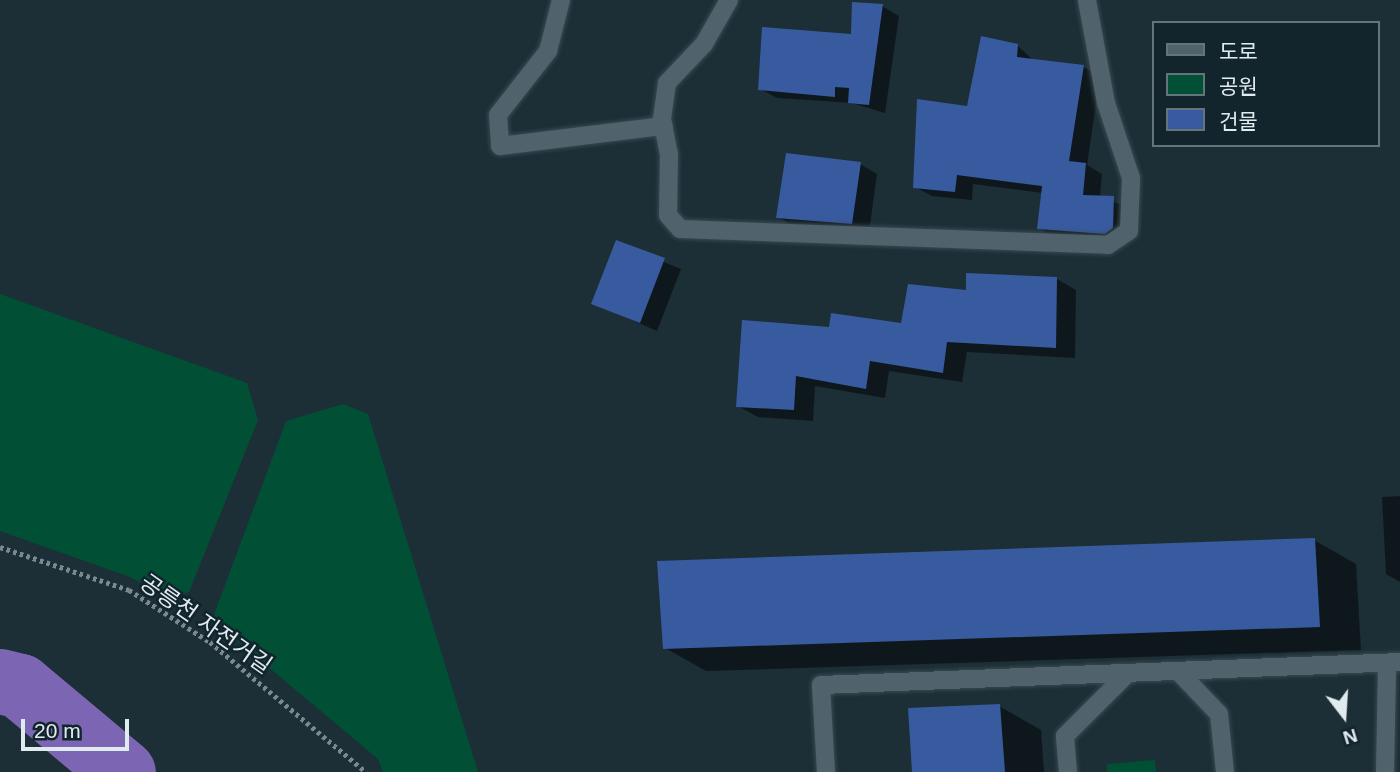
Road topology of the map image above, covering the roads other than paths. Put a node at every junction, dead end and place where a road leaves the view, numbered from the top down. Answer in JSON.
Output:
{"nodes":[{"id":1,"x":561,"y":0,"type":"edge"},
{"id":2,"x":729,"y":0,"type":"edge"},
{"id":3,"x":1087,"y":0,"type":"edge"},
{"id":4,"x":664,"y":126,"type":"junction"},
{"id":5,"x":1394,"y":662,"type":"edge"},
{"id":6,"x":1178,"y":671,"type":"junction"},
{"id":7,"x":1128,"y":673,"type":"junction"},
{"id":8,"x":826,"y":772,"type":"edge"},
{"id":9,"x":1068,"y":772,"type":"edge"},
{"id":10,"x":1226,"y":772,"type":"edge"},
{"id":11,"x":1385,"y":772,"type":"edge"}],
"edges":[{"from":1,"to":4,"type":"street"},
{"from":2,"to":4,"type":"street"},
{"from":3,"to":4,"type":"street"},
{"from":5,"to":6,"type":"street"},
{"from":5,"to":11,"type":"street"},
{"from":6,"to":7,"type":"street"},
{"from":6,"to":10,"type":"street"},
{"from":7,"to":8,"type":"street"},
{"from":7,"to":9,"type":"street"}]}
